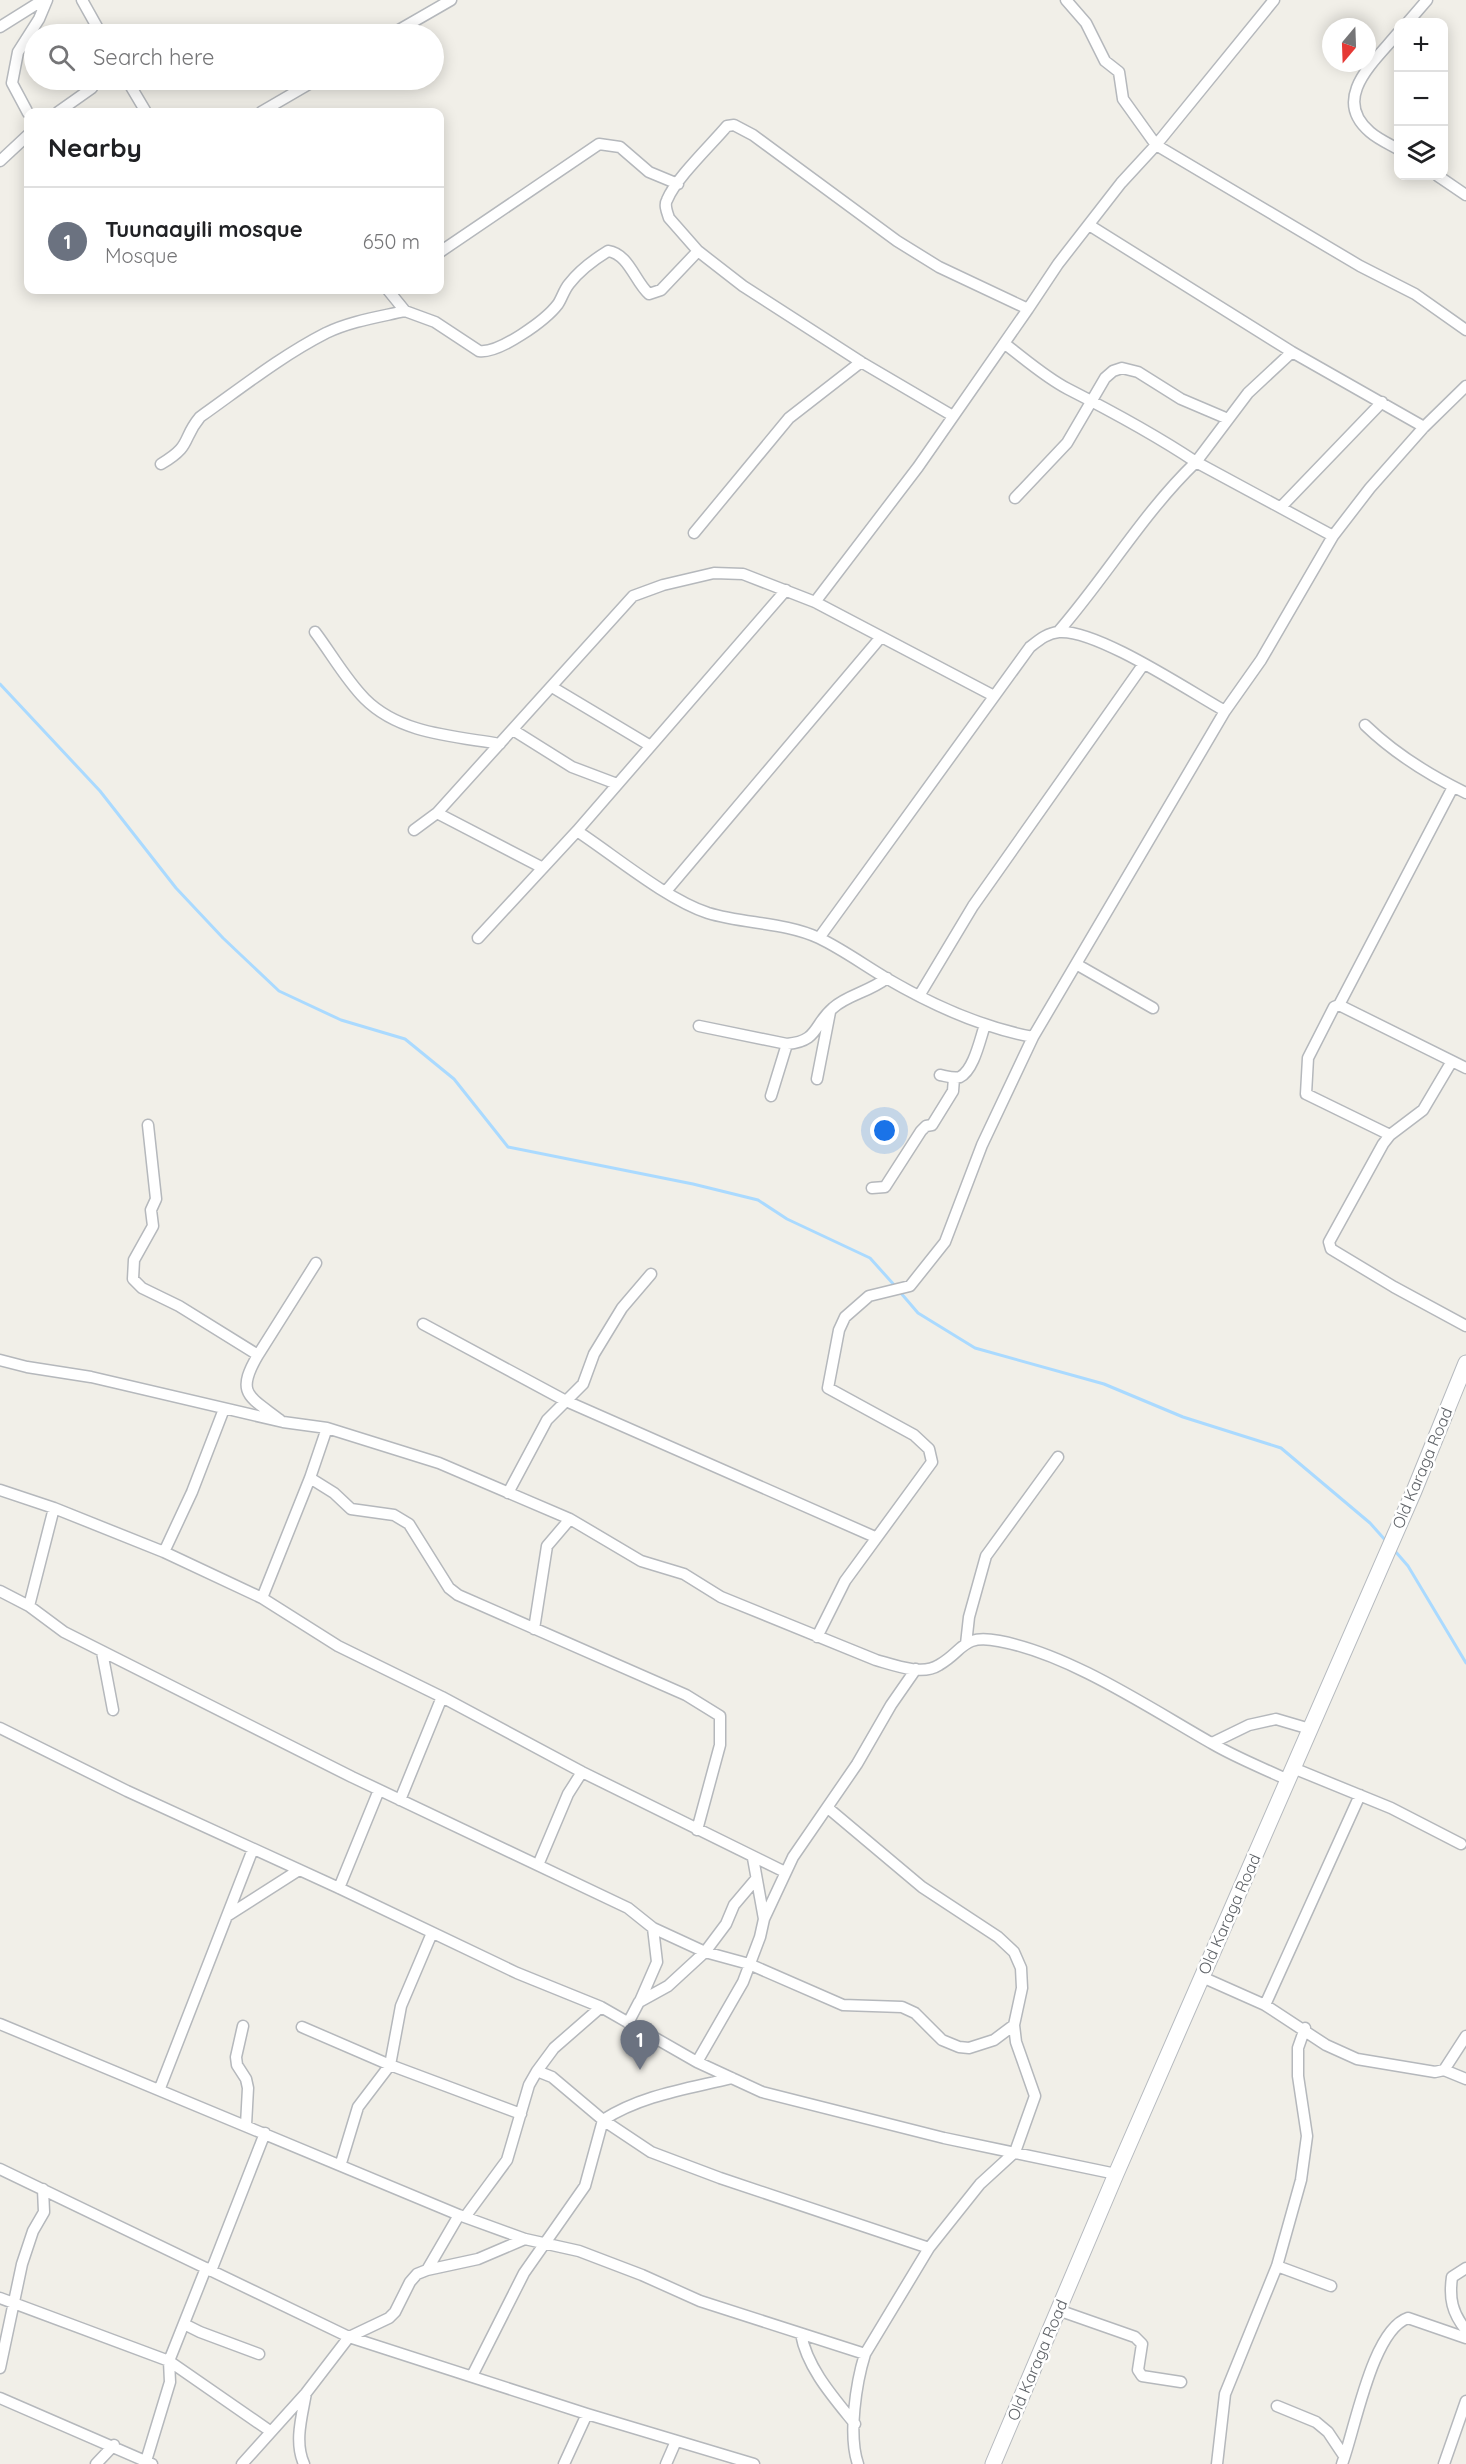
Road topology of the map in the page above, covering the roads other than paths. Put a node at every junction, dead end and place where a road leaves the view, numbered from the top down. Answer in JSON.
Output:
{"nodes":[{"id":1,"x":45,"y":0,"type":"edge"},
{"id":2,"x":82,"y":0,"type":"edge"},
{"id":3,"x":451,"y":0,"type":"edge"},
{"id":4,"x":1066,"y":0,"type":"edge"},
{"id":5,"x":1275,"y":0,"type":"edge"},
{"id":6,"x":1427,"y":0,"type":"edge"},
{"id":7,"x":1411,"y":18,"type":"edge"},
{"id":8,"x":36,"y":24,"type":"edge"},
{"id":9,"x":95,"y":24,"type":"edge"},
{"id":10,"x":409,"y":24,"type":"edge"},
{"id":11,"x":0,"y":27,"type":"edge"},
{"id":12,"x":1394,"y":38,"type":"edge"},
{"id":13,"x":24,"y":43,"type":"edge"},
{"id":14,"x":89,"y":90,"type":"edge"},
{"id":15,"x":133,"y":90,"type":"edge"},
{"id":16,"x":299,"y":90,"type":"edge"},
{"id":17,"x":25,"y":108,"type":"edge"},
{"id":18,"x":64,"y":108,"type":"edge"},
{"id":19,"x":144,"y":108,"type":"edge"},
{"id":20,"x":268,"y":108,"type":"edge"},
{"id":21,"x":24,"y":139,"type":"edge"},
{"id":22,"x":1156,"y":145,"type":"junction"},
{"id":23,"x":1394,"y":147,"type":"edge"},
{"id":24,"x":0,"y":161,"type":"edge"},
{"id":25,"x":1444,"y":180,"type":"edge"},
{"id":26,"x":678,"y":184,"type":"junction"},
{"id":27,"x":1466,"y":195,"type":"edge"},
{"id":28,"x":1089,"y":225,"type":"junction"},
{"id":29,"x":444,"y":249,"type":"edge"},
{"id":30,"x":698,"y":251,"type":"junction"},
{"id":31,"x":391,"y":294,"type":"edge"},
{"id":32,"x":1028,"y":309,"type":"junction"},
{"id":33,"x":405,"y":311,"type":"junction"},
{"id":34,"x":1466,"y":330,"type":"edge"},
{"id":35,"x":1005,"y":344,"type":"junction"},
{"id":36,"x":1292,"y":352,"type":"junction"},
{"id":37,"x":861,"y":362,"type":"junction"},
{"id":38,"x":1466,"y":386,"type":"edge"},
{"id":39,"x":1093,"y":399,"type":"junction"},
{"id":40,"x":1382,"y":402,"type":"junction"},
{"id":41,"x":953,"y":416,"type":"junction"},
{"id":42,"x":1228,"y":419,"type":"junction"},
{"id":43,"x":1424,"y":427,"type":"junction"},
{"id":44,"x":1196,"y":462,"type":"junction"},
{"id":45,"x":161,"y":464,"type":"dead end"},
{"id":46,"x":1015,"y":498,"type":"dead end"},
{"id":47,"x":1281,"y":507,"type":"junction"},
{"id":48,"x":694,"y":533,"type":"dead end"},
{"id":49,"x":1333,"y":536,"type":"junction"},
{"id":50,"x":786,"y":590,"type":"junction"},
{"id":51,"x":815,"y":602,"type":"junction"},
{"id":52,"x":315,"y":632,"type":"dead end"},
{"id":53,"x":1058,"y":632,"type":"junction"},
{"id":54,"x":881,"y":637,"type":"junction"},
{"id":55,"x":1143,"y":665,"type":"junction"},
{"id":56,"x":552,"y":687,"type":"junction"},
{"id":57,"x":994,"y":696,"type":"junction"},
{"id":58,"x":1225,"y":711,"type":"junction"},
{"id":59,"x":1365,"y":725,"type":"dead end"},
{"id":60,"x":513,"y":730,"type":"junction"},
{"id":61,"x":500,"y":744,"type":"junction"},
{"id":62,"x":649,"y":745,"type":"junction"},
{"id":63,"x":617,"y":784,"type":"junction"},
{"id":64,"x":1453,"y":787,"type":"junction"},
{"id":65,"x":1466,"y":793,"type":"edge"},
{"id":66,"x":437,"y":813,"type":"junction"},
{"id":67,"x":414,"y":830,"type":"dead end"},
{"id":68,"x":577,"y":831,"type":"junction"},
{"id":69,"x":543,"y":868,"type":"junction"},
{"id":70,"x":666,"y":890,"type":"junction"},
{"id":71,"x":478,"y":938,"type":"dead end"},
{"id":72,"x":819,"y":938,"type":"junction"},
{"id":73,"x":1077,"y":964,"type":"junction"},
{"id":74,"x":887,"y":978,"type":"junction"},
{"id":75,"x":919,"y":996,"type":"junction"},
{"id":76,"x":1339,"y":1005,"type":"junction"},
{"id":77,"x":1153,"y":1008,"type":"dead end"},
{"id":78,"x":831,"y":1009,"type":"junction"},
{"id":79,"x":985,"y":1025,"type":"junction"},
{"id":80,"x":699,"y":1026,"type":"dead end"},
{"id":81,"x":1033,"y":1038,"type":"junction"},
{"id":82,"x":787,"y":1044,"type":"junction"},
{"id":83,"x":1452,"y":1061,"type":"junction"},
{"id":84,"x":1466,"y":1068,"type":"edge"},
{"id":85,"x":940,"y":1075,"type":"dead end"},
{"id":86,"x":817,"y":1078,"type":"dead end"},
{"id":87,"x":954,"y":1078,"type":"junction"},
{"id":88,"x":771,"y":1096,"type":"dead end"},
{"id":89,"x":148,"y":1125,"type":"dead end"},
{"id":90,"x":1390,"y":1135,"type":"junction"},
{"id":91,"x":872,"y":1188,"type":"dead end"},
{"id":92,"x":316,"y":1263,"type":"dead end"},
{"id":93,"x":651,"y":1274,"type":"dead end"},
{"id":94,"x":423,"y":1324,"type":"dead end"},
{"id":95,"x":1466,"y":1326,"type":"edge"},
{"id":96,"x":258,"y":1355,"type":"junction"},
{"id":97,"x":0,"y":1360,"type":"edge"},
{"id":98,"x":1466,"y":1364,"type":"edge"},
{"id":99,"x":566,"y":1401,"type":"junction"},
{"id":100,"x":224,"y":1408,"type":"junction"},
{"id":101,"x":283,"y":1422,"type":"junction"},
{"id":102,"x":327,"y":1428,"type":"junction"},
{"id":103,"x":1058,"y":1457,"type":"dead end"},
{"id":104,"x":310,"y":1478,"type":"junction"},
{"id":105,"x":0,"y":1490,"type":"edge"},
{"id":106,"x":508,"y":1493,"type":"junction"},
{"id":107,"x":54,"y":1508,"type":"junction"},
{"id":108,"x":570,"y":1520,"type":"junction"},
{"id":109,"x":876,"y":1537,"type":"junction"},
{"id":110,"x":164,"y":1552,"type":"junction"},
{"id":111,"x":0,"y":1591,"type":"edge"},
{"id":112,"x":262,"y":1598,"type":"junction"},
{"id":113,"x":29,"y":1606,"type":"junction"},
{"id":114,"x":534,"y":1629,"type":"junction"},
{"id":115,"x":817,"y":1637,"type":"junction"},
{"id":116,"x":966,"y":1644,"type":"junction"},
{"id":117,"x":102,"y":1652,"type":"junction"},
{"id":118,"x":915,"y":1668,"type":"junction"},
{"id":119,"x":442,"y":1697,"type":"junction"},
{"id":120,"x":113,"y":1710,"type":"dead end"},
{"id":121,"x":0,"y":1728,"type":"edge"},
{"id":122,"x":1310,"y":1729,"type":"junction"},
{"id":123,"x":1212,"y":1743,"type":"junction"},
{"id":124,"x":582,"y":1773,"type":"junction"},
{"id":125,"x":1290,"y":1774,"type":"junction"},
{"id":126,"x":379,"y":1790,"type":"junction"},
{"id":127,"x":1360,"y":1795,"type":"junction"},
{"id":128,"x":400,"y":1800,"type":"junction"},
{"id":129,"x":828,"y":1808,"type":"junction"},
{"id":130,"x":697,"y":1830,"type":"junction"},
{"id":131,"x":1461,"y":1844,"type":"dead end"},
{"id":132,"x":254,"y":1849,"type":"junction"},
{"id":133,"x":753,"y":1858,"type":"junction"},
{"id":134,"x":538,"y":1865,"type":"junction"},
{"id":135,"x":299,"y":1870,"type":"junction"},
{"id":136,"x":784,"y":1872,"type":"junction"},
{"id":137,"x":756,"y":1879,"type":"junction"},
{"id":138,"x":339,"y":1888,"type":"junction"},
{"id":139,"x":227,"y":1916,"type":"junction"},
{"id":140,"x":764,"y":1918,"type":"junction"},
{"id":141,"x":653,"y":1928,"type":"junction"},
{"id":142,"x":432,"y":1932,"type":"junction"},
{"id":143,"x":705,"y":1952,"type":"junction"},
{"id":144,"x":749,"y":1964,"type":"junction"},
{"id":145,"x":1202,"y":1977,"type":"junction"},
{"id":146,"x":639,"y":2002,"type":"junction"},
{"id":147,"x":1265,"y":2005,"type":"junction"},
{"id":148,"x":601,"y":2007,"type":"junction"},
{"id":149,"x":628,"y":2023,"type":"junction"},
{"id":150,"x":0,"y":2024,"type":"edge"},
{"id":151,"x":1014,"y":2025,"type":"junction"},
{"id":152,"x":243,"y":2026,"type":"dead end"},
{"id":153,"x":302,"y":2027,"type":"dead end"},
{"id":154,"x":1305,"y":2028,"type":"junction"},
{"id":155,"x":1466,"y":2036,"type":"edge"},
{"id":156,"x":697,"y":2062,"type":"junction"},
{"id":157,"x":390,"y":2065,"type":"junction"},
{"id":158,"x":1444,"y":2070,"type":"junction"},
{"id":159,"x":537,"y":2071,"type":"junction"},
{"id":160,"x":732,"y":2078,"type":"junction"},
{"id":161,"x":1466,"y":2079,"type":"edge"},
{"id":162,"x":160,"y":2088,"type":"junction"},
{"id":163,"x":521,"y":2114,"type":"junction"},
{"id":164,"x":603,"y":2120,"type":"junction"},
{"id":165,"x":246,"y":2125,"type":"junction"},
{"id":166,"x":265,"y":2133,"type":"junction"},
{"id":167,"x":1015,"y":2152,"type":"junction"},
{"id":168,"x":340,"y":2163,"type":"junction"},
{"id":169,"x":0,"y":2169,"type":"edge"},
{"id":170,"x":1116,"y":2174,"type":"junction"},
{"id":171,"x":43,"y":2189,"type":"junction"},
{"id":172,"x":462,"y":2216,"type":"junction"},
{"id":173,"x":525,"y":2239,"type":"junction"},
{"id":174,"x":545,"y":2243,"type":"junction"},
{"id":175,"x":929,"y":2248,"type":"junction"},
{"id":176,"x":1276,"y":2266,"type":"junction"},
{"id":177,"x":1466,"y":2268,"type":"edge"},
{"id":178,"x":209,"y":2270,"type":"junction"},
{"id":179,"x":427,"y":2270,"type":"junction"},
{"id":180,"x":1331,"y":2286,"type":"dead end"},
{"id":181,"x":0,"y":2298,"type":"edge"},
{"id":182,"x":14,"y":2305,"type":"junction"},
{"id":183,"x":1058,"y":2310,"type":"junction"},
{"id":184,"x":184,"y":2324,"type":"junction"},
{"id":185,"x":1466,"y":2330,"type":"edge"},
{"id":186,"x":801,"y":2334,"type":"junction"},
{"id":187,"x":349,"y":2337,"type":"junction"},
{"id":188,"x":1466,"y":2338,"type":"edge"},
{"id":189,"x":259,"y":2354,"type":"dead end"},
{"id":190,"x":865,"y":2354,"type":"junction"},
{"id":191,"x":169,"y":2361,"type":"junction"},
{"id":192,"x":0,"y":2367,"type":"edge"},
{"id":193,"x":472,"y":2376,"type":"junction"},
{"id":194,"x":1181,"y":2382,"type":"dead end"},
{"id":195,"x":306,"y":2393,"type":"junction"},
{"id":196,"x":0,"y":2398,"type":"edge"},
{"id":197,"x":1466,"y":2401,"type":"edge"},
{"id":198,"x":1277,"y":2406,"type":"dead end"},
{"id":199,"x":587,"y":2414,"type":"junction"},
{"id":200,"x":855,"y":2424,"type":"junction"},
{"id":201,"x":270,"y":2431,"type":"junction"},
{"id":202,"x":676,"y":2441,"type":"junction"},
{"id":203,"x":114,"y":2445,"type":"junction"},
{"id":204,"x":1343,"y":2460,"type":"edge"},
{"id":205,"x":149,"y":2462,"type":"edge"},
{"id":206,"x":96,"y":2464,"type":"edge"},
{"id":207,"x":242,"y":2464,"type":"edge"},
{"id":208,"x":304,"y":2464,"type":"edge"},
{"id":209,"x":564,"y":2464,"type":"edge"},
{"id":210,"x":666,"y":2464,"type":"edge"},
{"id":211,"x":754,"y":2464,"type":"edge"},
{"id":212,"x":858,"y":2464,"type":"edge"},
{"id":213,"x":993,"y":2464,"type":"edge"},
{"id":214,"x":1218,"y":2464,"type":"edge"},
{"id":215,"x":1444,"y":2464,"type":"edge"}],
"edges":[{"from":1,"to":8,"type":"street"},
{"from":1,"to":11,"type":"street"},
{"from":2,"to":9,"type":"street"},
{"from":3,"to":10,"type":"street"},
{"from":4,"to":22,"type":"street"},
{"from":5,"to":22,"type":"street"},
{"from":6,"to":7,"type":"street"},
{"from":12,"to":23,"type":"street"},
{"from":13,"to":17,"type":"street"},
{"from":14,"to":18,"type":"street"},
{"from":15,"to":19,"type":"street"},
{"from":16,"to":20,"type":"street"},
{"from":21,"to":24,"type":"street"},
{"from":22,"to":28,"type":"street"},
{"from":22,"to":34,"type":"street"},
{"from":25,"to":27,"type":"street"},
{"from":26,"to":29,"type":"street"},
{"from":26,"to":30,"type":"street"},
{"from":26,"to":32,"type":"street"},
{"from":28,"to":32,"type":"street"},
{"from":28,"to":36,"type":"street"},
{"from":30,"to":33,"type":"street"},
{"from":30,"to":37,"type":"street"},
{"from":31,"to":33,"type":"street"},
{"from":32,"to":35,"type":"street"},
{"from":33,"to":45,"type":"street"},
{"from":35,"to":39,"type":"street"},
{"from":35,"to":41,"type":"street"},
{"from":36,"to":40,"type":"street"},
{"from":36,"to":42,"type":"street"},
{"from":37,"to":41,"type":"street"},
{"from":37,"to":48,"type":"street"},
{"from":38,"to":43,"type":"street"},
{"from":39,"to":42,"type":"street"},
{"from":39,"to":44,"type":"street"},
{"from":39,"to":46,"type":"street"},
{"from":40,"to":43,"type":"street"},
{"from":40,"to":47,"type":"street"},
{"from":41,"to":51,"type":"street"},
{"from":42,"to":44,"type":"street"},
{"from":43,"to":49,"type":"street"},
{"from":44,"to":47,"type":"street"},
{"from":44,"to":53,"type":"street"},
{"from":47,"to":49,"type":"street"},
{"from":49,"to":58,"type":"street"},
{"from":50,"to":51,"type":"street"},
{"from":50,"to":56,"type":"street"},
{"from":50,"to":62,"type":"street"},
{"from":51,"to":54,"type":"street"},
{"from":52,"to":61,"type":"street"},
{"from":53,"to":55,"type":"street"},
{"from":53,"to":57,"type":"street"},
{"from":54,"to":57,"type":"street"},
{"from":54,"to":70,"type":"street"},
{"from":55,"to":58,"type":"street"},
{"from":55,"to":75,"type":"street"},
{"from":56,"to":60,"type":"street"},
{"from":56,"to":62,"type":"street"},
{"from":57,"to":72,"type":"street"},
{"from":58,"to":73,"type":"street"},
{"from":59,"to":64,"type":"street"},
{"from":60,"to":61,"type":"street"},
{"from":60,"to":63,"type":"street"},
{"from":61,"to":66,"type":"street"},
{"from":62,"to":63,"type":"street"},
{"from":63,"to":68,"type":"street"},
{"from":64,"to":65,"type":"street"},
{"from":64,"to":76,"type":"street"},
{"from":66,"to":67,"type":"street"},
{"from":66,"to":69,"type":"street"},
{"from":68,"to":69,"type":"street"},
{"from":68,"to":70,"type":"street"},
{"from":69,"to":71,"type":"street"},
{"from":70,"to":72,"type":"street"},
{"from":72,"to":74,"type":"street"},
{"from":73,"to":77,"type":"street"},
{"from":73,"to":81,"type":"street"},
{"from":74,"to":75,"type":"street"},
{"from":74,"to":78,"type":"street"},
{"from":75,"to":79,"type":"street"},
{"from":76,"to":83,"type":"street"},
{"from":76,"to":90,"type":"street"},
{"from":78,"to":82,"type":"street"},
{"from":78,"to":86,"type":"street"},
{"from":79,"to":81,"type":"street"},
{"from":79,"to":87,"type":"street"},
{"from":80,"to":82,"type":"street"},
{"from":81,"to":109,"type":"street"},
{"from":82,"to":88,"type":"street"},
{"from":83,"to":84,"type":"street"},
{"from":83,"to":90,"type":"street"},
{"from":85,"to":87,"type":"street"},
{"from":87,"to":91,"type":"street"},
{"from":89,"to":96,"type":"street"},
{"from":90,"to":95,"type":"street"},
{"from":92,"to":96,"type":"street"},
{"from":93,"to":99,"type":"street"},
{"from":94,"to":99,"type":"street"},
{"from":96,"to":101,"type":"street"},
{"from":97,"to":100,"type":"street"},
{"from":98,"to":122,"type":"street","name":"Old Karaga Road"},
{"from":99,"to":106,"type":"street"},
{"from":99,"to":109,"type":"street"},
{"from":100,"to":101,"type":"street"},
{"from":100,"to":110,"type":"street"},
{"from":101,"to":102,"type":"street"},
{"from":102,"to":104,"type":"street"},
{"from":102,"to":106,"type":"street"},
{"from":103,"to":116,"type":"street"},
{"from":104,"to":112,"type":"street"},
{"from":104,"to":114,"type":"street"},
{"from":105,"to":107,"type":"street"},
{"from":106,"to":108,"type":"street"},
{"from":107,"to":110,"type":"street"},
{"from":107,"to":113,"type":"street"},
{"from":108,"to":114,"type":"street"},
{"from":108,"to":115,"type":"street"},
{"from":109,"to":115,"type":"street"},
{"from":110,"to":112,"type":"street"},
{"from":111,"to":113,"type":"street"},
{"from":112,"to":119,"type":"street"},
{"from":113,"to":117,"type":"street"},
{"from":114,"to":130,"type":"street"},
{"from":115,"to":118,"type":"street"},
{"from":116,"to":118,"type":"street"},
{"from":116,"to":123,"type":"street"},
{"from":117,"to":120,"type":"street"},
{"from":117,"to":126,"type":"street"},
{"from":118,"to":129,"type":"street"},
{"from":119,"to":124,"type":"street"},
{"from":119,"to":128,"type":"street"},
{"from":121,"to":132,"type":"street"},
{"from":122,"to":123,"type":"street"},
{"from":122,"to":125,"type":"street","name":"Old Karaga Road"},
{"from":123,"to":125,"type":"street"},
{"from":124,"to":130,"type":"street"},
{"from":124,"to":134,"type":"street"},
{"from":125,"to":127,"type":"street"},
{"from":125,"to":145,"type":"street","name":"Old Karaga Road"},
{"from":126,"to":128,"type":"street"},
{"from":126,"to":138,"type":"street"},
{"from":127,"to":131,"type":"street"},
{"from":127,"to":147,"type":"street"},
{"from":128,"to":134,"type":"street"},
{"from":129,"to":136,"type":"street"},
{"from":129,"to":151,"type":"street"},
{"from":130,"to":133,"type":"street"},
{"from":132,"to":135,"type":"street"},
{"from":132,"to":139,"type":"street"},
{"from":133,"to":136,"type":"street"},
{"from":133,"to":137,"type":"street"},
{"from":134,"to":141,"type":"street"},
{"from":135,"to":138,"type":"street"},
{"from":135,"to":139,"type":"street"},
{"from":136,"to":140,"type":"street"},
{"from":137,"to":140,"type":"street"},
{"from":137,"to":143,"type":"street"},
{"from":138,"to":142,"type":"street"},
{"from":139,"to":162,"type":"street"},
{"from":140,"to":144,"type":"street"},
{"from":141,"to":143,"type":"street"},
{"from":141,"to":146,"type":"street"},
{"from":142,"to":148,"type":"street"},
{"from":142,"to":157,"type":"street"},
{"from":143,"to":144,"type":"street"},
{"from":143,"to":146,"type":"street"},
{"from":144,"to":151,"type":"street"},
{"from":144,"to":156,"type":"street"},
{"from":145,"to":147,"type":"street"},
{"from":145,"to":170,"type":"street","name":"Old Karaga Road"},
{"from":146,"to":149,"type":"street"},
{"from":147,"to":154,"type":"street"},
{"from":148,"to":149,"type":"street"},
{"from":148,"to":159,"type":"street"},
{"from":149,"to":156,"type":"street"},
{"from":150,"to":162,"type":"street"},
{"from":151,"to":167,"type":"street"},
{"from":152,"to":165,"type":"street"},
{"from":153,"to":157,"type":"street"},
{"from":154,"to":158,"type":"street"},
{"from":154,"to":176,"type":"street"},
{"from":155,"to":158,"type":"street"},
{"from":156,"to":160,"type":"street"},
{"from":157,"to":163,"type":"street"},
{"from":157,"to":168,"type":"street"},
{"from":158,"to":161,"type":"street"},
{"from":159,"to":163,"type":"street"},
{"from":159,"to":164,"type":"street"},
{"from":160,"to":164,"type":"street"},
{"from":160,"to":167,"type":"street"},
{"from":162,"to":165,"type":"street"},
{"from":163,"to":172,"type":"street"},
{"from":164,"to":174,"type":"street"},
{"from":164,"to":175,"type":"street"},
{"from":165,"to":166,"type":"street"},
{"from":166,"to":168,"type":"street"},
{"from":166,"to":178,"type":"street"},
{"from":167,"to":170,"type":"street"},
{"from":167,"to":175,"type":"street"},
{"from":168,"to":172,"type":"street"},
{"from":169,"to":171,"type":"street"},
{"from":170,"to":183,"type":"street","name":"Old Karaga Road"},
{"from":171,"to":178,"type":"street"},
{"from":171,"to":182,"type":"street"},
{"from":172,"to":173,"type":"street"},
{"from":172,"to":179,"type":"street"},
{"from":173,"to":174,"type":"street"},
{"from":173,"to":179,"type":"street"},
{"from":174,"to":186,"type":"street"},
{"from":174,"to":193,"type":"street"},
{"from":175,"to":190,"type":"street"},
{"from":176,"to":180,"type":"street"},
{"from":176,"to":214,"type":"street"},
{"from":177,"to":185,"type":"street"},
{"from":178,"to":184,"type":"street"},
{"from":178,"to":187,"type":"street"},
{"from":179,"to":187,"type":"street"},
{"from":181,"to":182,"type":"street"},
{"from":182,"to":191,"type":"street"},
{"from":182,"to":192,"type":"street"},
{"from":183,"to":194,"type":"street"},
{"from":183,"to":213,"type":"street","name":"Old Karaga Road"},
{"from":184,"to":189,"type":"street"},
{"from":184,"to":191,"type":"street"},
{"from":186,"to":190,"type":"street"},
{"from":186,"to":200,"type":"street"},
{"from":187,"to":193,"type":"street"},
{"from":187,"to":195,"type":"street"},
{"from":188,"to":204,"type":"street"},
{"from":190,"to":200,"type":"street"},
{"from":191,"to":201,"type":"street"},
{"from":191,"to":205,"type":"street"},
{"from":193,"to":199,"type":"street"},
{"from":195,"to":201,"type":"street"},
{"from":195,"to":208,"type":"street"},
{"from":196,"to":203,"type":"street"},
{"from":197,"to":215,"type":"street"},
{"from":198,"to":204,"type":"street"},
{"from":199,"to":202,"type":"street"},
{"from":199,"to":209,"type":"street"},
{"from":200,"to":212,"type":"street"},
{"from":201,"to":207,"type":"street"},
{"from":202,"to":210,"type":"street"},
{"from":202,"to":211,"type":"street"},
{"from":203,"to":205,"type":"street"},
{"from":203,"to":206,"type":"street"}]}
